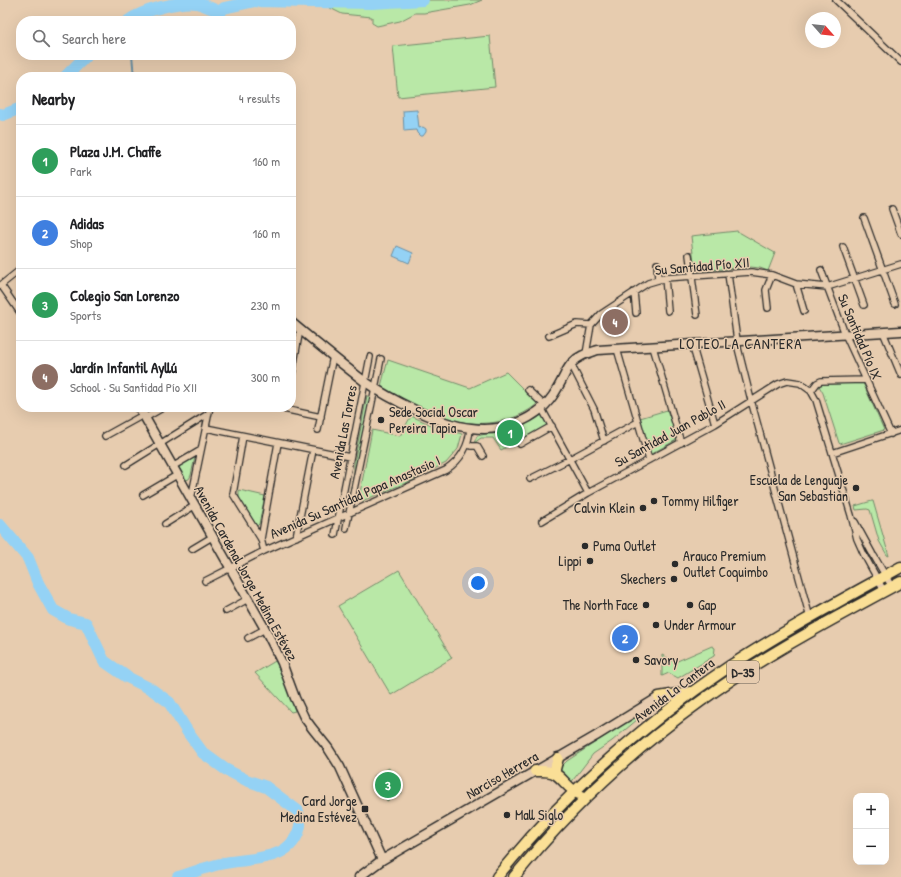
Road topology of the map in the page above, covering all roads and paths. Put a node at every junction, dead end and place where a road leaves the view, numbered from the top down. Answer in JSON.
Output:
{"nodes":[{"id":1,"x":836,"y":0,"type":"edge"},
{"id":2,"x":901,"y":62,"type":"edge"},
{"id":3,"x":892,"y":209,"type":"dead end"},
{"id":4,"x":864,"y":218,"type":"dead end"},
{"id":5,"x":901,"y":234,"type":"edge"},
{"id":6,"x":842,"y":247,"type":"dead end"},
{"id":7,"x":689,"y":255,"type":"dead end"},
{"id":8,"x":657,"y":264,"type":"dead end"},
{"id":9,"x":901,"y":264,"type":"edge"},
{"id":10,"x":821,"y":270,"type":"dead end"},
{"id":11,"x":883,"y":270,"type":"junction"},
{"id":12,"x":16,"y":273,"type":"edge"},
{"id":13,"x":728,"y":274,"type":"junction"},
{"id":14,"x":772,"y":275,"type":"junction"},
{"id":15,"x":692,"y":276,"type":"junction"},
{"id":16,"x":665,"y":278,"type":"junction"},
{"id":17,"x":854,"y":279,"type":"junction"},
{"id":18,"x":658,"y":280,"type":"junction"},
{"id":19,"x":796,"y":284,"type":"junction"},
{"id":20,"x":827,"y":287,"type":"junction"},
{"id":21,"x":634,"y":292,"type":"junction"},
{"id":22,"x":895,"y":304,"type":"dead end"},
{"id":23,"x":864,"y":305,"type":"dead end"},
{"id":24,"x":16,"y":307,"type":"edge"},
{"id":25,"x":768,"y":308,"type":"dead end"},
{"id":26,"x":668,"y":311,"type":"dead end"},
{"id":27,"x":804,"y":311,"type":"dead end"},
{"id":28,"x":636,"y":313,"type":"dead end"},
{"id":29,"x":697,"y":315,"type":"dead end"},
{"id":30,"x":592,"y":325,"type":"junction"},
{"id":31,"x":296,"y":326,"type":"edge"},
{"id":32,"x":300,"y":329,"type":"junction"},
{"id":33,"x":901,"y":331,"type":"edge"},
{"id":34,"x":883,"y":332,"type":"junction"},
{"id":35,"x":845,"y":334,"type":"junction"},
{"id":36,"x":550,"y":336,"type":"dead end"},
{"id":37,"x":737,"y":342,"type":"junction"},
{"id":38,"x":692,"y":344,"type":"junction"},
{"id":39,"x":296,"y":346,"type":"edge"},
{"id":40,"x":653,"y":347,"type":"junction"},
{"id":41,"x":617,"y":349,"type":"junction"},
{"id":42,"x":586,"y":354,"type":"junction"},
{"id":43,"x":333,"y":356,"type":"junction"},
{"id":44,"x":370,"y":357,"type":"dead end"},
{"id":45,"x":381,"y":359,"type":"dead end"},
{"id":46,"x":571,"y":364,"type":"junction"},
{"id":47,"x":901,"y":375,"type":"edge"},
{"id":48,"x":865,"y":380,"type":"junction"},
{"id":49,"x":365,"y":381,"type":"junction"},
{"id":50,"x":376,"y":388,"type":"junction"},
{"id":51,"x":528,"y":390,"type":"dead end"},
{"id":52,"x":811,"y":391,"type":"junction"},
{"id":53,"x":751,"y":400,"type":"junction"},
{"id":54,"x":543,"y":407,"type":"junction"},
{"id":55,"x":296,"y":411,"type":"edge"},
{"id":56,"x":142,"y":412,"type":"edge"},
{"id":57,"x":154,"y":412,"type":"edge"},
{"id":58,"x":208,"y":414,"type":"joint"},
{"id":59,"x":144,"y":417,"type":"junction"},
{"id":60,"x":321,"y":417,"type":"junction"},
{"id":61,"x":638,"y":422,"type":"junction"},
{"id":62,"x":715,"y":424,"type":"junction"},
{"id":63,"x":552,"y":426,"type":"junction"},
{"id":64,"x":206,"y":428,"type":"junction"},
{"id":65,"x":470,"y":428,"type":"junction"},
{"id":66,"x":318,"y":430,"type":"dead end"},
{"id":67,"x":901,"y":430,"type":"edge"},
{"id":68,"x":891,"y":434,"type":"junction"},
{"id":69,"x":105,"y":436,"type":"dead end"},
{"id":70,"x":243,"y":436,"type":"junction"},
{"id":71,"x":604,"y":441,"type":"junction"},
{"id":72,"x":278,"y":443,"type":"junction"},
{"id":73,"x":681,"y":443,"type":"junction"},
{"id":74,"x":160,"y":444,"type":"junction"},
{"id":75,"x":467,"y":444,"type":"junction"},
{"id":76,"x":520,"y":444,"type":"dead end"},
{"id":77,"x":201,"y":450,"type":"junction"},
{"id":78,"x":313,"y":450,"type":"junction"},
{"id":79,"x":832,"y":453,"type":"junction"},
{"id":80,"x":483,"y":456,"type":"dead end"},
{"id":81,"x":350,"y":457,"type":"junction"},
{"id":82,"x":570,"y":459,"type":"junction"},
{"id":83,"x":649,"y":460,"type":"junction"},
{"id":84,"x":126,"y":464,"type":"dead end"},
{"id":85,"x":172,"y":467,"type":"junction"},
{"id":86,"x":177,"y":475,"type":"junction"},
{"id":87,"x":530,"y":480,"type":"dead end"},
{"id":88,"x":588,"y":493,"type":"junction"},
{"id":89,"x":143,"y":495,"type":"dead end"},
{"id":90,"x":193,"y":503,"type":"junction"},
{"id":91,"x":350,"y":511,"type":"junction"},
{"id":92,"x":851,"y":515,"type":"junction"},
{"id":93,"x":338,"y":517,"type":"junction"},
{"id":94,"x":542,"y":521,"type":"dead end"},
{"id":95,"x":165,"y":524,"type":"dead end"},
{"id":96,"x":346,"y":528,"type":"dead end"},
{"id":97,"x":334,"y":535,"type":"dead end"},
{"id":98,"x":212,"y":537,"type":"junction"},
{"id":99,"x":296,"y":537,"type":"junction"},
{"id":100,"x":260,"y":540,"type":"junction"},
{"id":101,"x":192,"y":549,"type":"dead end"},
{"id":102,"x":264,"y":551,"type":"junction"},
{"id":103,"x":901,"y":567,"type":"edge"},
{"id":104,"x":230,"y":569,"type":"junction"},
{"id":105,"x":882,"y":578,"type":"junction"},
{"id":106,"x":206,"y":582,"type":"dead end"},
{"id":107,"x":901,"y":582,"type":"edge"},
{"id":108,"x":888,"y":589,"type":"junction"},
{"id":109,"x":248,"y":599,"type":"junction"},
{"id":110,"x":226,"y":611,"type":"dead end"},
{"id":111,"x":810,"y":618,"type":"junction"},
{"id":112,"x":265,"y":629,"type":"junction"},
{"id":113,"x":248,"y":638,"type":"dead end"},
{"id":114,"x":694,"y":691,"type":"junction"},
{"id":115,"x":659,"y":697,"type":"junction"},
{"id":116,"x":674,"y":706,"type":"junction"},
{"id":117,"x":678,"y":718,"type":"junction"},
{"id":118,"x":558,"y":758,"type":"junction"},
{"id":119,"x":534,"y":771,"type":"junction"},
{"id":120,"x":555,"y":774,"type":"junction"},
{"id":121,"x":574,"y":792,"type":"junction"},
{"id":122,"x":586,"y":797,"type":"junction"},
{"id":123,"x":382,"y":860,"type":"junction"},
{"id":124,"x":359,"y":877,"type":"edge"},
{"id":125,"x":497,"y":877,"type":"edge"},
{"id":126,"x":514,"y":877,"type":"edge"}],
"edges":[{"from":1,"to":2,"type":"street"},
{"from":3,"to":5,"type":"street"},
{"from":4,"to":11,"type":"street"},
{"from":6,"to":17,"type":"street"},
{"from":7,"to":15,"type":"street"},
{"from":8,"to":18,"type":"street"},
{"from":9,"to":11,"type":"street","name":"Su Santidad Pío XII"},
{"from":10,"to":20,"type":"street","name":"Su Santidad Pío IX"},
{"from":11,"to":17,"type":"street","name":"Su Santidad Pío XII"},
{"from":11,"to":22,"type":"street"},
{"from":12,"to":24,"type":"street"},
{"from":13,"to":14,"type":"street","name":"Su Santidad Pío XII"},
{"from":13,"to":15,"type":"street","name":"Su Santidad Pío XII"},
{"from":13,"to":37,"type":"street"},
{"from":14,"to":19,"type":"street","name":"Su Santidad Pío XII"},
{"from":14,"to":25,"type":"street"},
{"from":15,"to":16,"type":"street","name":"Su Santidad Pío XII"},
{"from":15,"to":29,"type":"street"},
{"from":16,"to":18,"type":"street","name":"Su Santidad Pío XII"},
{"from":16,"to":26,"type":"street"},
{"from":17,"to":20,"type":"street","name":"Su Santidad Pío XII"},
{"from":17,"to":23,"type":"street"},
{"from":18,"to":21,"type":"street","name":"Su Santidad Pío XII"},
{"from":19,"to":20,"type":"street","name":"Su Santidad Pío XII"},
{"from":19,"to":27,"type":"street"},
{"from":20,"to":35,"type":"street","name":"Su Santidad Pío IX"},
{"from":21,"to":28,"type":"street"},
{"from":21,"to":30,"type":"street","name":"Su Santidad Pío XII"},
{"from":30,"to":36,"type":"street"},
{"from":30,"to":42,"type":"street"},
{"from":31,"to":32,"type":"street"},
{"from":32,"to":39,"type":"street"},
{"from":32,"to":43,"type":"street"},
{"from":33,"to":34,"type":"street"},
{"from":34,"to":35,"type":"street"},
{"from":34,"to":47,"type":"street"},
{"from":35,"to":37,"type":"street"},
{"from":35,"to":48,"type":"street","name":"Su Santidad Pío IX"},
{"from":37,"to":38,"type":"street"},
{"from":37,"to":53,"type":"street"},
{"from":38,"to":40,"type":"street"},
{"from":38,"to":62,"type":"street"},
{"from":40,"to":41,"type":"street"},
{"from":40,"to":73,"type":"street"},
{"from":41,"to":42,"type":"street"},
{"from":41,"to":61,"type":"street"},
{"from":42,"to":46,"type":"street"},
{"from":43,"to":49,"type":"street"},
{"from":43,"to":60,"type":"street"},
{"from":44,"to":49,"type":"street","name":"Avenida Las Torres"},
{"from":45,"to":50,"type":"street","name":"Avenida Las Torres"},
{"from":46,"to":54,"type":"street"},
{"from":46,"to":71,"type":"street"},
{"from":48,"to":52,"type":"street"},
{"from":48,"to":68,"type":"street","name":"Su Santidad Pío IX"},
{"from":49,"to":50,"type":"street"},
{"from":49,"to":81,"type":"street","name":"Avenida Las Torres"},
{"from":50,"to":65,"type":"street"},
{"from":50,"to":91,"type":"street","name":"Avenida Las Torres"},
{"from":51,"to":54,"type":"street"},
{"from":52,"to":53,"type":"street","name":"Su Santidad Juan Pablo II"},
{"from":52,"to":79,"type":"street"},
{"from":53,"to":62,"type":"street","name":"Su Santidad Juan Pablo II"},
{"from":53,"to":111,"type":"street"},
{"from":54,"to":63,"type":"street"},
{"from":54,"to":65,"type":"street"},
{"from":55,"to":60,"type":"street"},
{"from":56,"to":59,"type":"street","name":"Avenida Cardenal Jorge Medina Estévez"},
{"from":57,"to":59,"type":"street"},
{"from":58,"to":64,"type":"street"},
{"from":58,"to":74,"type":"street"},
{"from":59,"to":69,"type":"street"},
{"from":59,"to":74,"type":"street","name":"Avenida Cardenal Jorge Medina Estévez"},
{"from":60,"to":66,"type":"street"},
{"from":61,"to":71,"type":"street"},
{"from":61,"to":83,"type":"street"},
{"from":62,"to":73,"type":"street","name":"Su Santidad Juan Pablo II"},
{"from":63,"to":76,"type":"street"},
{"from":63,"to":82,"type":"street"},
{"from":64,"to":70,"type":"street"},
{"from":64,"to":77,"type":"street"},
{"from":65,"to":75,"type":"street","name":"Avenida Su Santidad Papa Anastasio I"},
{"from":67,"to":68,"type":"street"},
{"from":68,"to":79,"type":"street"},
{"from":70,"to":72,"type":"street"},
{"from":70,"to":100,"type":"street"},
{"from":71,"to":82,"type":"street"},
{"from":72,"to":78,"type":"street"},
{"from":72,"to":100,"type":"street"},
{"from":73,"to":83,"type":"street","name":"Su Santidad Juan Pablo II"},
{"from":74,"to":84,"type":"street"},
{"from":74,"to":85,"type":"street","name":"Avenida Cardenal Jorge Medina Estévez"},
{"from":75,"to":80,"type":"street"},
{"from":75,"to":91,"type":"street","name":"Avenida Su Santidad Papa Anastasio I"},
{"from":77,"to":85,"type":"street"},
{"from":77,"to":90,"type":"street"},
{"from":78,"to":81,"type":"street"},
{"from":78,"to":99,"type":"street"},
{"from":79,"to":92,"type":"street"},
{"from":81,"to":93,"type":"street","name":"Avenida Las Torres"},
{"from":82,"to":87,"type":"street"},
{"from":82,"to":88,"type":"street"},
{"from":83,"to":88,"type":"street","name":"Su Santidad Juan Pablo II"},
{"from":85,"to":86,"type":"street","name":"Avenida Cardenal Jorge Medina Estévez"},
{"from":86,"to":89,"type":"street"},
{"from":86,"to":90,"type":"street","name":"Avenida Cardenal Jorge Medina Estévez"},
{"from":88,"to":94,"type":"street","name":"Su Santidad Juan Pablo II"},
{"from":90,"to":95,"type":"street"},
{"from":90,"to":98,"type":"street","name":"Avenida Cardenal Jorge Medina Estévez"},
{"from":91,"to":93,"type":"street","name":"Avenida Su Santidad Papa Anastasio I"},
{"from":91,"to":96,"type":"street","name":"Avenida Las Torres"},
{"from":92,"to":105,"type":"street"},
{"from":92,"to":105,"type":"street"},
{"from":93,"to":97,"type":"street","name":"Avenida Las Torres"},
{"from":93,"to":99,"type":"street","name":"Avenida Su Santidad Papa Anastasio I"},
{"from":98,"to":101,"type":"street"},
{"from":98,"to":104,"type":"street","name":"Avenida Cardenal Jorge Medina Estévez"},
{"from":99,"to":102,"type":"street","name":"Avenida Su Santidad Papa Anastasio I"},
{"from":100,"to":102,"type":"street"},
{"from":102,"to":104,"type":"street","name":"Avenida Su Santidad Papa Anastasio I"},
{"from":103,"to":105,"type":"highway","name":"Avenida La Cantera","number":"D-35"},
{"from":104,"to":106,"type":"street","name":"Avenida Su Santidad Papa Anastasio I"},
{"from":104,"to":109,"type":"street","name":"Avenida Cardenal Jorge Medina Estévez"},
{"from":105,"to":108,"type":"street"},
{"from":105,"to":108,"type":"street"},
{"from":105,"to":111,"type":"highway","name":"Avenida La Cantera","number":"D-35"},
{"from":107,"to":108,"type":"highway","name":"Avenida La Cantera","number":"D-35"},
{"from":108,"to":117,"type":"highway","name":"Avenida La Cantera","number":"D-35"},
{"from":109,"to":110,"type":"street"},
{"from":109,"to":112,"type":"street","name":"Avenida Cardenal Jorge Medina Estévez"},
{"from":111,"to":114,"type":"highway","name":"Avenida La Cantera","number":"D-35"},
{"from":112,"to":113,"type":"street"},
{"from":112,"to":123,"type":"street","name":"Avenida Cardenal Jorge Medina Estévez"},
{"from":114,"to":115,"type":"highway"},
{"from":114,"to":116,"type":"highway","name":"Avenida La Cantera","number":"D-35"},
{"from":115,"to":116,"type":"highway"},
{"from":115,"to":118,"type":"street","name":"Narciso Herrera"},
{"from":116,"to":117,"type":"highway"},
{"from":116,"to":121,"type":"highway","name":"Avenida La Cantera","number":"D-35"},
{"from":117,"to":122,"type":"highway","name":"Avenida La Cantera","number":"D-35"},
{"from":118,"to":119,"type":"street","name":"Narciso Herrera"},
{"from":118,"to":120,"type":"highway"},
{"from":119,"to":120,"type":"highway"},
{"from":119,"to":123,"type":"street","name":"Narciso Herrera"},
{"from":120,"to":121,"type":"highway"},
{"from":121,"to":122,"type":"highway"},
{"from":121,"to":125,"type":"highway","name":"Avenida La Cantera","number":"D-35"},
{"from":122,"to":126,"type":"highway","name":"Avenida La Cantera","number":"D-35"},
{"from":123,"to":124,"type":"street","name":"Narciso Herrera"}]}
